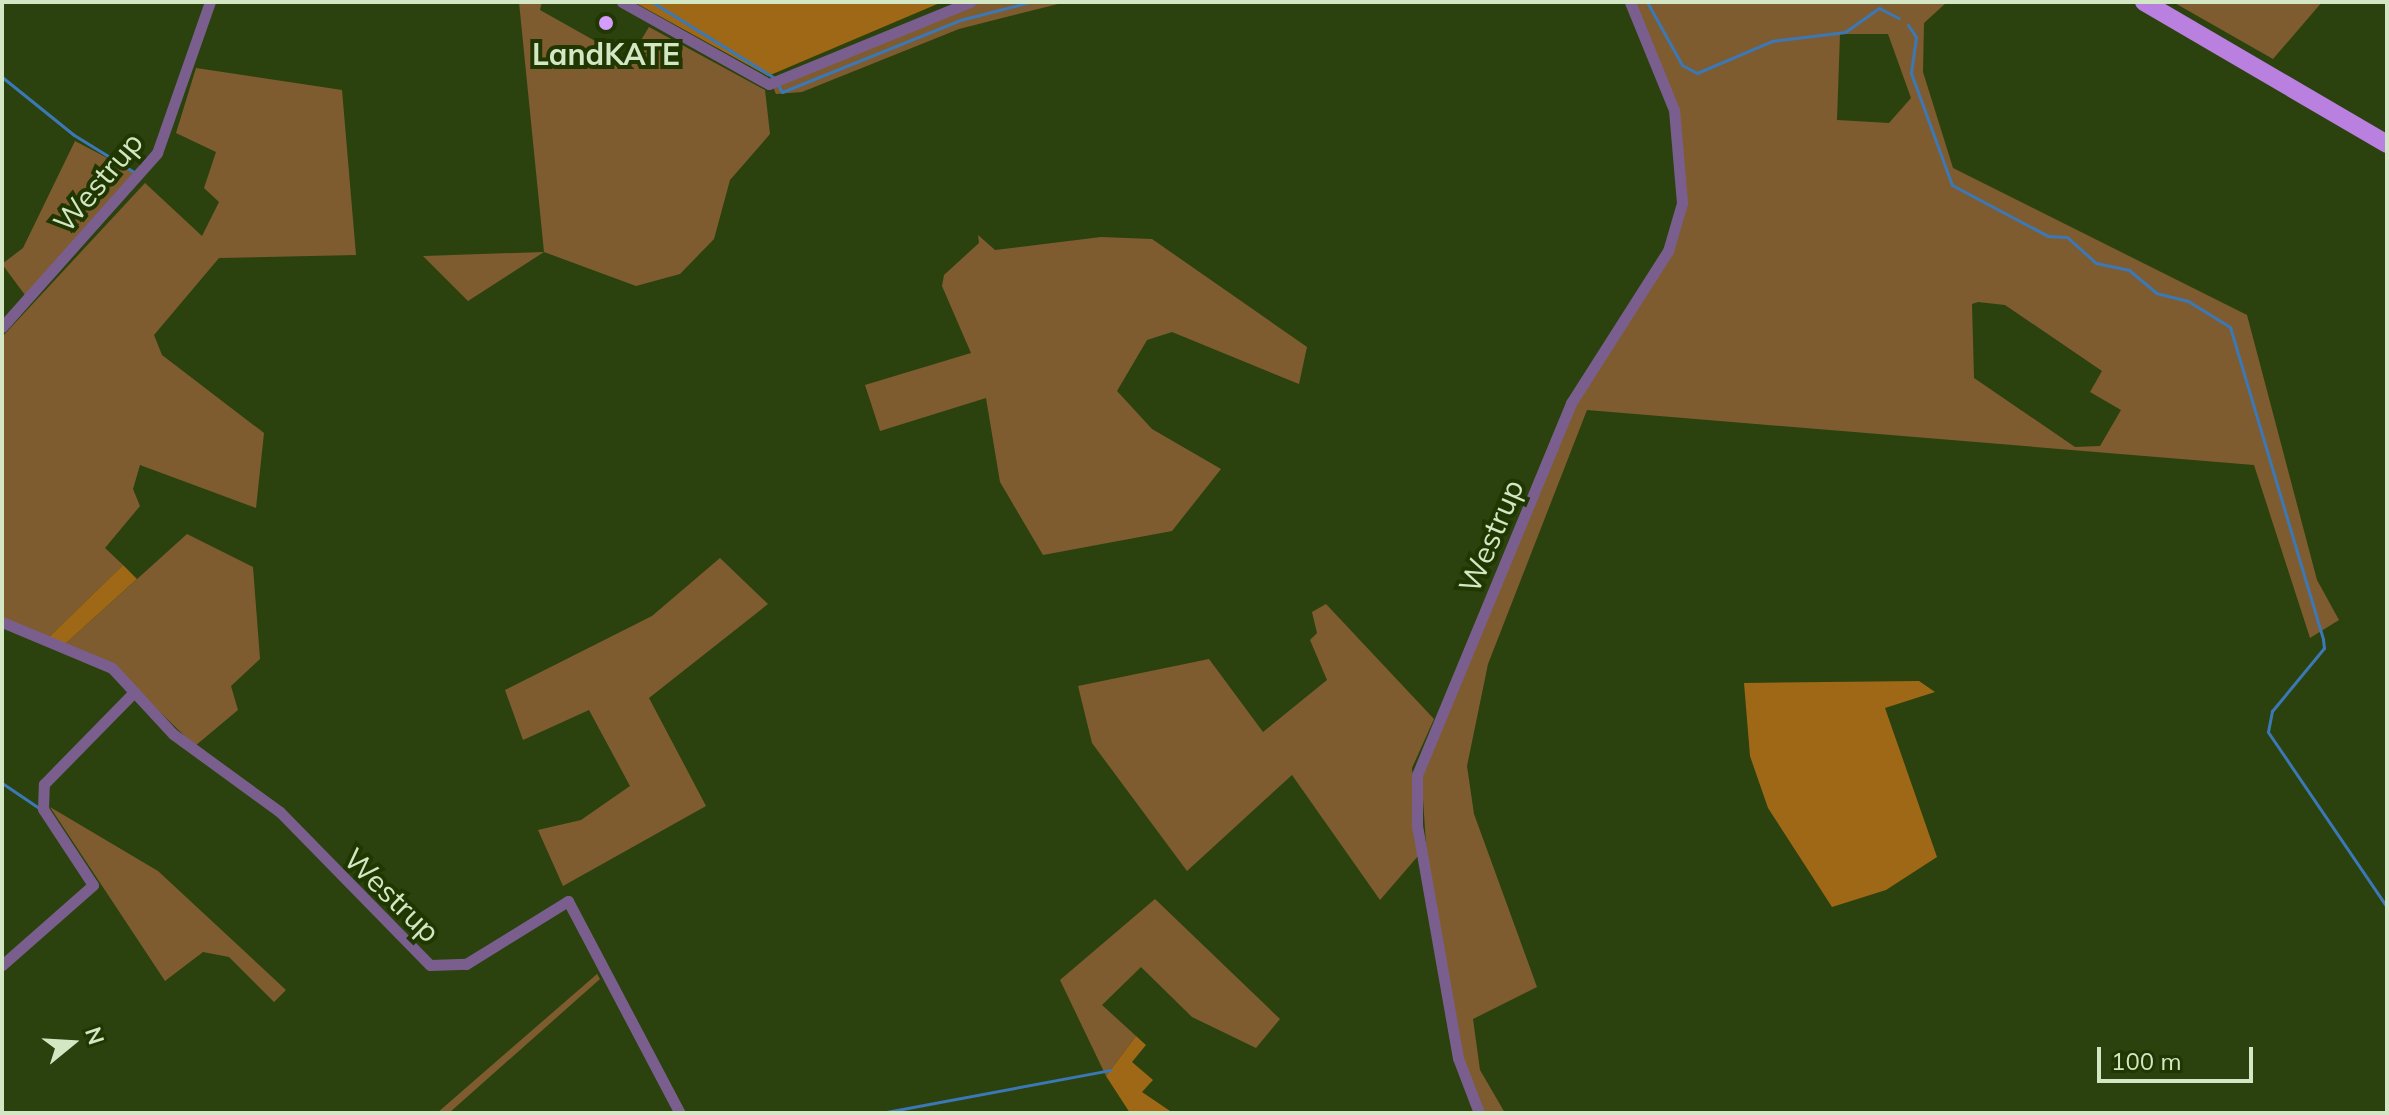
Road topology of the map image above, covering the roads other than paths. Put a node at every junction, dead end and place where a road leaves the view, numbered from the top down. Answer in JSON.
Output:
{"nodes":[{"id":1,"x":210,"y":2,"type":"edge"},
{"id":2,"x":622,"y":2,"type":"edge"},
{"id":3,"x":970,"y":2,"type":"edge"},
{"id":4,"x":1630,"y":2,"type":"edge"},
{"id":5,"x":2144,"y":2,"type":"edge"},
{"id":6,"x":2387,"y":144,"type":"edge"},
{"id":7,"x":2,"y":327,"type":"edge"},
{"id":8,"x":2,"y":622,"type":"edge"},
{"id":9,"x":134,"y":692,"type":"junction"},
{"id":10,"x":2,"y":965,"type":"edge"},
{"id":11,"x":680,"y":1113,"type":"edge"},
{"id":12,"x":1479,"y":1113,"type":"edge"}],
"edges":[{"from":1,"to":7,"type":"street","name":"Westrup"},
{"from":2,"to":3,"type":"street"},
{"from":4,"to":12,"type":"street","name":"Westrup"},
{"from":5,"to":6,"type":"main road"},
{"from":8,"to":9,"type":"street","name":"Westrup"},
{"from":9,"to":10,"type":"street"},
{"from":9,"to":11,"type":"street","name":"Westrup"}]}
